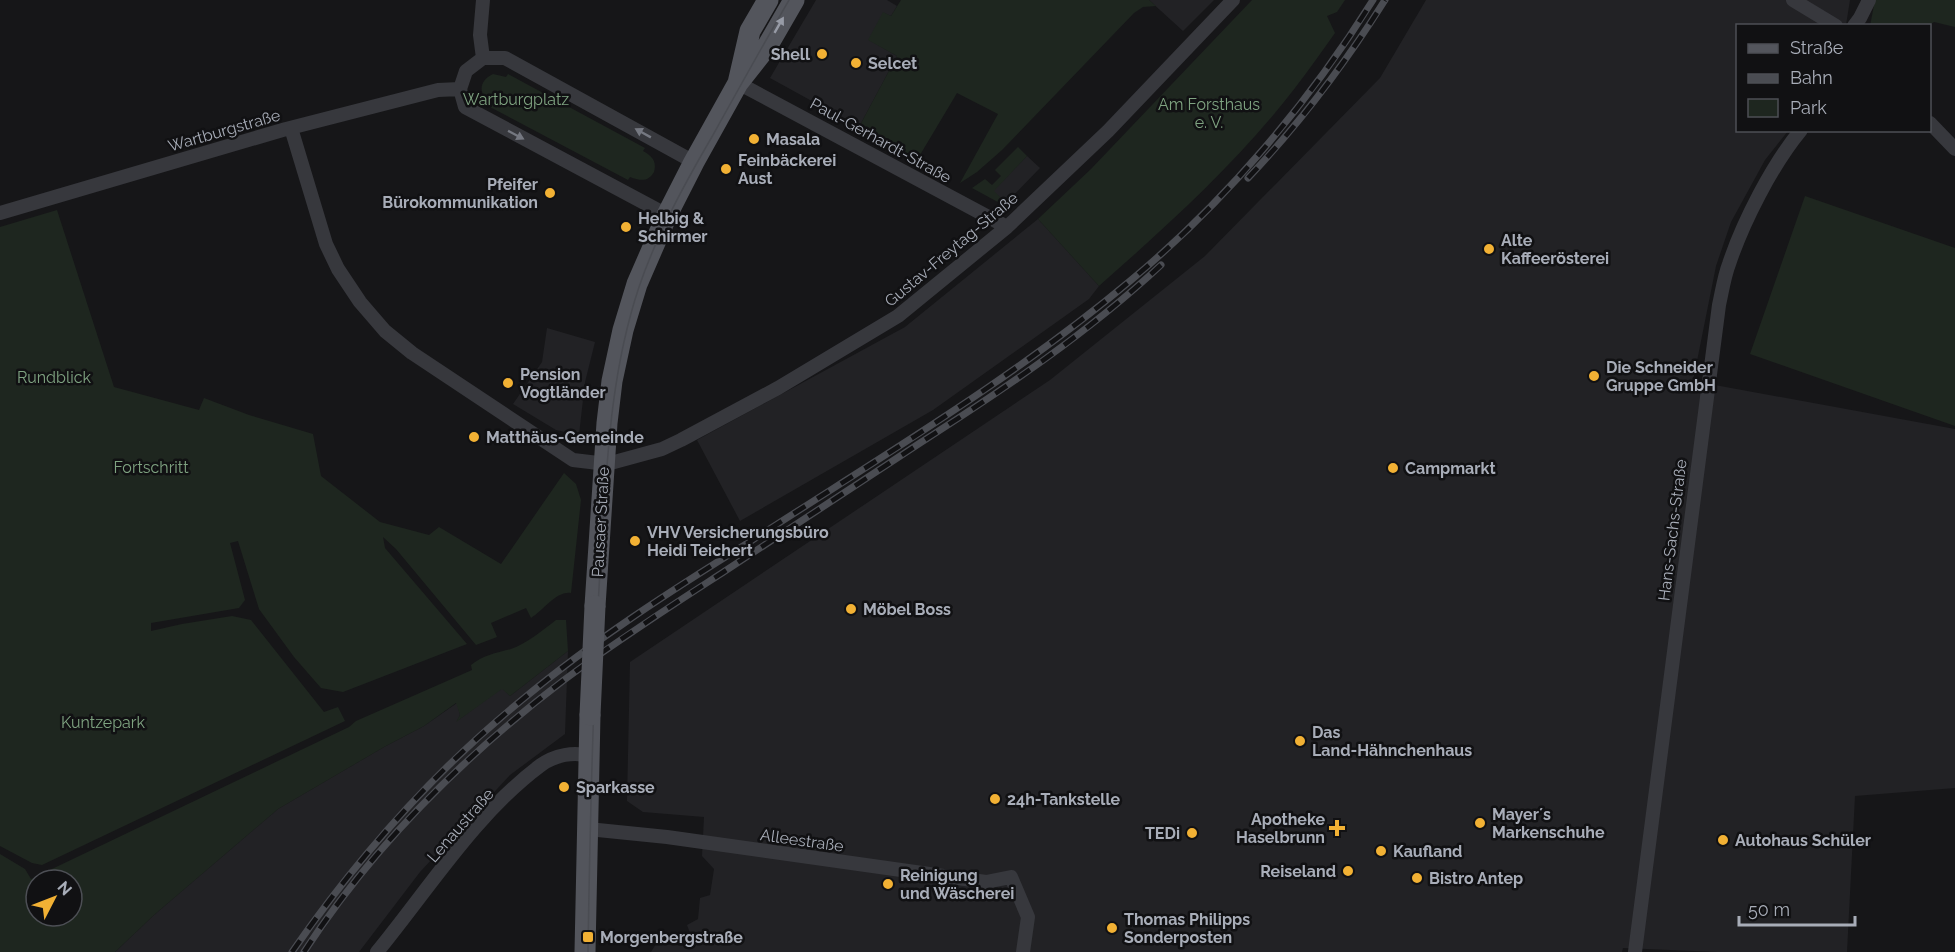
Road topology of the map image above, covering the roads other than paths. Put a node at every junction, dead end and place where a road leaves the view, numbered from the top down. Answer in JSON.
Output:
{"nodes":[{"id":1,"x":483,"y":0,"type":"edge"},
{"id":2,"x":768,"y":0,"type":"edge"},
{"id":3,"x":794,"y":0,"type":"edge"},
{"id":4,"x":1233,"y":0,"type":"edge"},
{"id":5,"x":1793,"y":0,"type":"edge"},
{"id":6,"x":1869,"y":0,"type":"edge"},
{"id":7,"x":1833,"y":24,"type":"edge"},
{"id":8,"x":1856,"y":24,"type":"edge"},
{"id":9,"x":483,"y":58,"type":"junction"},
{"id":10,"x":738,"y":83,"type":"junction"},
{"id":11,"x":460,"y":89,"type":"junction"},
{"id":12,"x":1931,"y":125,"type":"edge"},
{"id":13,"x":291,"y":128,"type":"junction"},
{"id":14,"x":1799,"y":132,"type":"edge"},
{"id":15,"x":1955,"y":149,"type":"edge"},
{"id":16,"x":694,"y":162,"type":"junction"},
{"id":17,"x":0,"y":213,"type":"edge"},
{"id":18,"x":667,"y":215,"type":"junction"},
{"id":19,"x":1007,"y":227,"type":"junction"},
{"id":20,"x":604,"y":464,"type":"junction"},
{"id":21,"x":590,"y":757,"type":"junction"},
{"id":22,"x":588,"y":829,"type":"junction"},
{"id":23,"x":377,"y":952,"type":"edge"},
{"id":24,"x":585,"y":952,"type":"edge"},
{"id":25,"x":1023,"y":952,"type":"edge"},
{"id":26,"x":1635,"y":952,"type":"edge"}],
"edges":[{"from":1,"to":9,"type":"street"},
{"from":2,"to":10,"type":"main road","name":"Pausaer Straße"},
{"from":10,"to":3,"type":"main road","name":"Pausaer Straße","one_way":true},
{"from":4,"to":19,"type":"street","name":"Gustav-Freytag-Straße"},
{"from":5,"to":7,"type":"street"},
{"from":6,"to":8,"type":"street"},
{"from":9,"to":11,"type":"street"},
{"from":16,"to":9,"type":"street","one_way":true},
{"from":10,"to":16,"type":"main road","name":"Pausaer Straße"},
{"from":10,"to":19,"type":"street","name":"Paul-Gerhardt-Straße"},
{"from":11,"to":13,"type":"street","name":"Wartburgstraße"},
{"from":11,"to":18,"type":"street","one_way":true},
{"from":12,"to":15,"type":"street"},
{"from":13,"to":17,"type":"street","name":"Wartburgstraße"},
{"from":13,"to":20,"type":"street"},
{"from":14,"to":26,"type":"street","name":"Hans-Sachs-Straße"},
{"from":16,"to":18,"type":"main road","name":"Pausaer Straße"},
{"from":18,"to":20,"type":"main road","name":"Pausaer Straße"},
{"from":19,"to":20,"type":"street","name":"Gustav-Freytag-Straße"},
{"from":20,"to":21,"type":"main road","name":"Pausaer Straße","bridge":true},
{"from":21,"to":22,"type":"main road","name":"Pausaer Straße"},
{"from":21,"to":23,"type":"street","name":"Lenaustraße"},
{"from":22,"to":24,"type":"main road","name":"Pausaer Straße"},
{"from":22,"to":25,"type":"street","name":"Alleestraße"}]}
